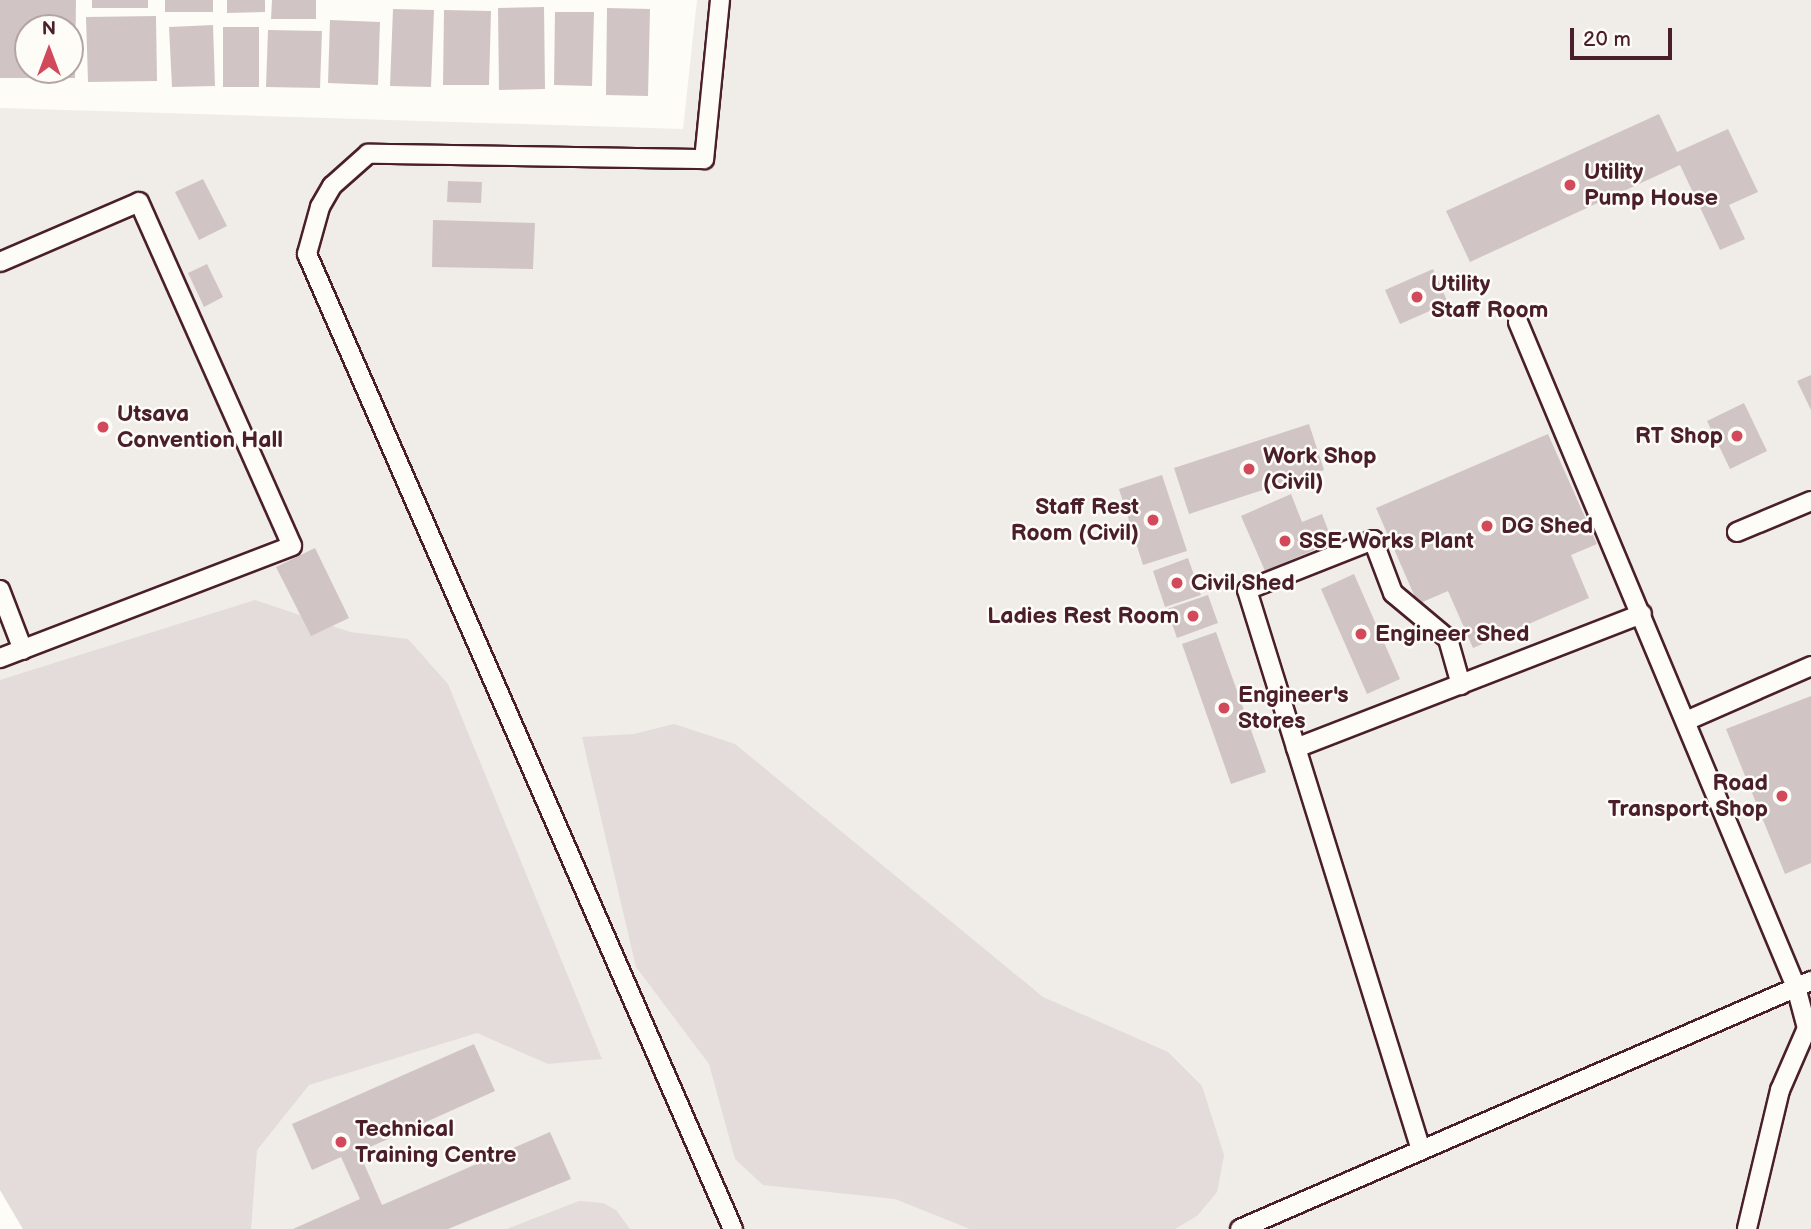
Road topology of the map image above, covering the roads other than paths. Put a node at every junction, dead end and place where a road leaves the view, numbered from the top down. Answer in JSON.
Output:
{"nodes":[{"id":1,"x":720,"y":0,"type":"edge"},
{"id":2,"x":0,"y":262,"type":"edge"},
{"id":3,"x":1518,"y":322,"type":"dead end"},
{"id":4,"x":1811,"y":501,"type":"edge"},
{"id":5,"x":1737,"y":532,"type":"dead end"},
{"id":6,"x":0,"y":590,"type":"edge"},
{"id":7,"x":1642,"y":614,"type":"junction"},
{"id":8,"x":23,"y":650,"type":"junction"},
{"id":9,"x":0,"y":659,"type":"edge"},
{"id":10,"x":1811,"y":666,"type":"edge"},
{"id":11,"x":1461,"y":685,"type":"junction"},
{"id":12,"x":1686,"y":721,"type":"junction"},
{"id":13,"x":1296,"y":748,"type":"junction"},
{"id":14,"x":1804,"y":984,"type":"edge"},
{"id":15,"x":1421,"y":1150,"type":"junction"},
{"id":16,"x":1245,"y":1228,"type":"edge"},
{"id":17,"x":733,"y":1229,"type":"edge"},
{"id":18,"x":1747,"y":1229,"type":"edge"}],
"edges":[{"from":1,"to":17,"type":"lane"},
{"from":2,"to":8,"type":"lane"},
{"from":3,"to":7,"type":"lane"},
{"from":4,"to":5,"type":"lane"},
{"from":6,"to":8,"type":"lane"},
{"from":7,"to":11,"type":"lane"},
{"from":7,"to":12,"type":"lane"},
{"from":8,"to":9,"type":"lane"},
{"from":10,"to":12,"type":"lane"},
{"from":11,"to":13,"type":"lane"},
{"from":11,"to":13,"type":"lane"},
{"from":12,"to":14,"type":"lane"},
{"from":13,"to":15,"type":"lane"},
{"from":14,"to":15,"type":"lane"},
{"from":14,"to":18,"type":"lane"},
{"from":15,"to":16,"type":"lane"}]}
